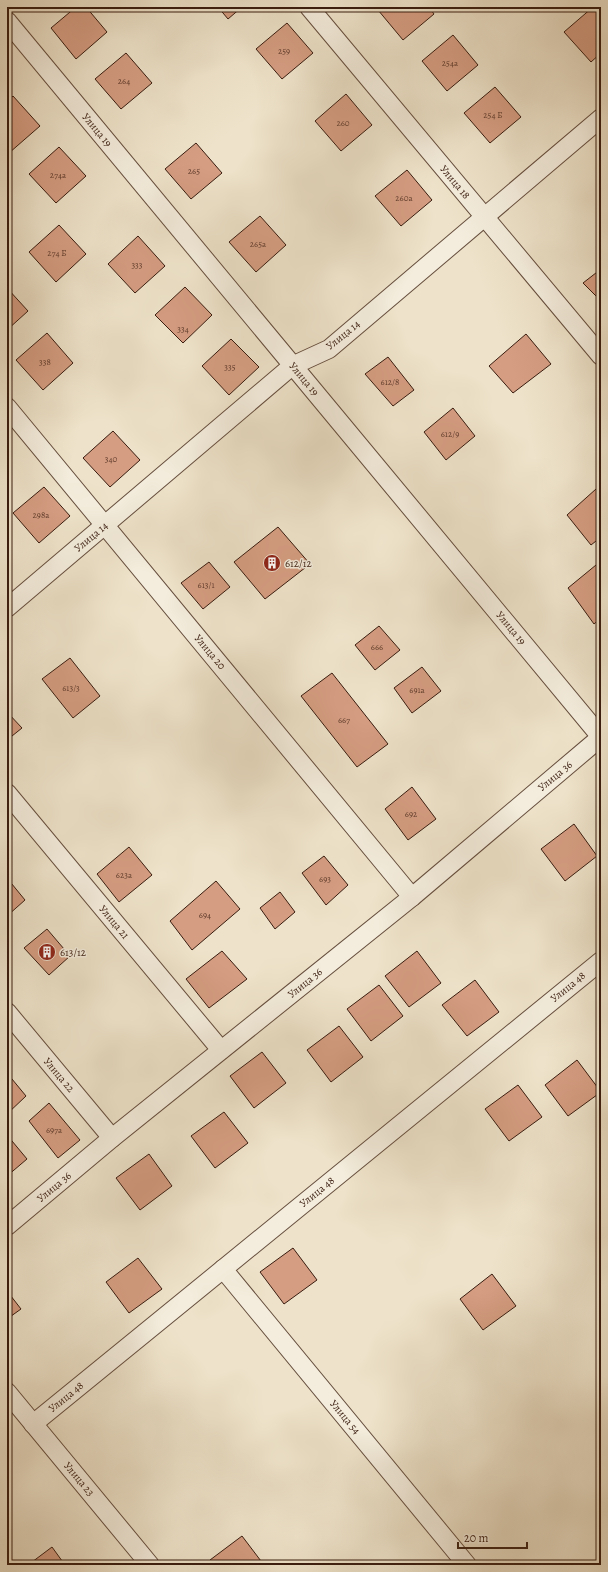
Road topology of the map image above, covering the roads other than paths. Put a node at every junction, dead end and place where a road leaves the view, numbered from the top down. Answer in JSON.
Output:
{"nodes":[{"id":1,"x":309,"y":7,"type":"edge"},
{"id":2,"x":7,"y":21,"type":"edge"},
{"id":3,"x":601,"y":118,"type":"edge"},
{"id":4,"x":483,"y":216,"type":"junction"},
{"id":5,"x":601,"y":356,"type":"edge"},
{"id":6,"x":292,"y":366,"type":"junction"},
{"id":7,"x":7,"y":407,"type":"edge"},
{"id":8,"x":105,"y":526,"type":"junction"},
{"id":9,"x":7,"y":608,"type":"edge"},
{"id":10,"x":601,"y":737,"type":"edge"},
{"id":11,"x":7,"y":793,"type":"edge"},
{"id":12,"x":412,"y":897,"type":"junction"},
{"id":13,"x":601,"y":961,"type":"edge"},
{"id":14,"x":7,"y":1012,"type":"edge"},
{"id":15,"x":221,"y":1050,"type":"junction"},
{"id":16,"x":112,"y":1138,"type":"junction"},
{"id":17,"x":7,"y":1226,"type":"edge"},
{"id":18,"x":223,"y":1269,"type":"junction"},
{"id":19,"x":7,"y":1392,"type":"edge"},
{"id":20,"x":33,"y":1424,"type":"junction"},
{"id":21,"x":150,"y":1565,"type":"edge"},
{"id":22,"x":467,"y":1565,"type":"edge"}],
"edges":[{"from":1,"to":4,"type":"street","name":"Улица 18"},
{"from":2,"to":6,"type":"street","name":"Улица 19"},
{"from":3,"to":4,"type":"street","name":"Улица 14"},
{"from":4,"to":5,"type":"street","name":"Улица 18"},
{"from":4,"to":6,"type":"street","name":"Улица 14"},
{"from":6,"to":8,"type":"street","name":"Улица 14"},
{"from":6,"to":10,"type":"street","name":"Улица 19"},
{"from":7,"to":8,"type":"street","name":"Улица 20"},
{"from":8,"to":9,"type":"street","name":"Улица 14"},
{"from":8,"to":12,"type":"street","name":"Улица 20"},
{"from":10,"to":12,"type":"street","name":"Улица 36"},
{"from":11,"to":15,"type":"street","name":"Улица 21"},
{"from":12,"to":15,"type":"street","name":"Улица 36"},
{"from":13,"to":18,"type":"street","name":"Улица 48"},
{"from":14,"to":16,"type":"street","name":"Улица 22"},
{"from":15,"to":16,"type":"street","name":"Улица 36"},
{"from":16,"to":17,"type":"street","name":"Улица 36"},
{"from":18,"to":20,"type":"street","name":"Улица 48"},
{"from":18,"to":22,"type":"street","name":"Улица 54"},
{"from":19,"to":20,"type":"street","name":"Улица 23"},
{"from":20,"to":21,"type":"street","name":"Улица 23"}]}
